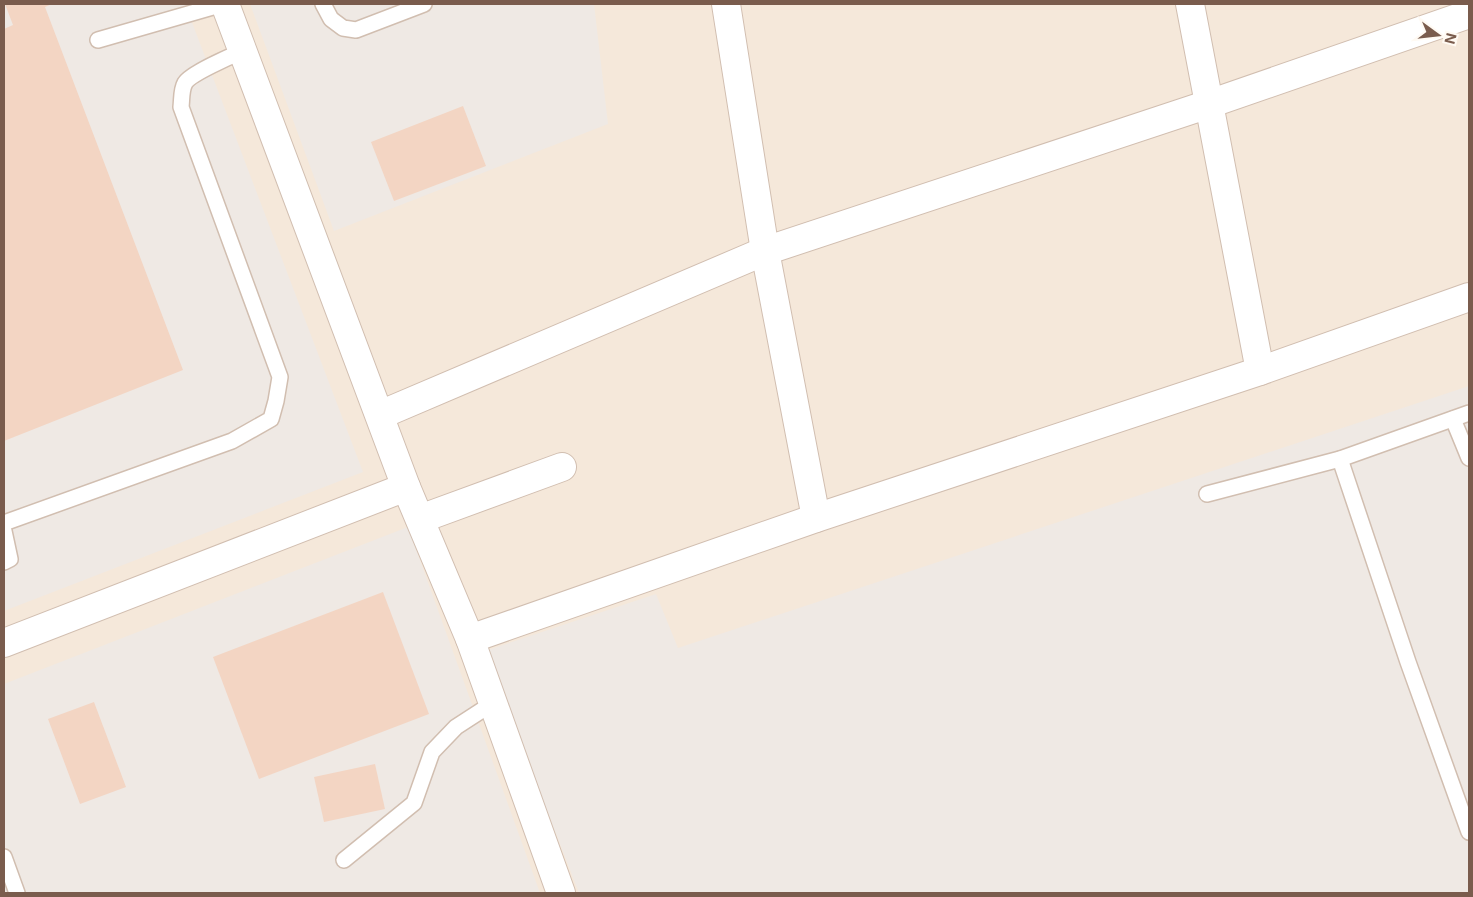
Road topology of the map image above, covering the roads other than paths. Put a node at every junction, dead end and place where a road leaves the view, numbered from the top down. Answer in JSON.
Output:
{"nodes":[{"id":1,"x":224,"y":4,"type":"edge"},
{"id":2,"x":323,"y":4,"type":"edge"},
{"id":3,"x":424,"y":4,"type":"edge"},
{"id":4,"x":726,"y":4,"type":"edge"},
{"id":5,"x":1190,"y":4,"type":"edge"},
{"id":6,"x":1469,"y":14,"type":"edge"},
{"id":7,"x":98,"y":40,"type":"dead end"},
{"id":8,"x":243,"y":50,"type":"junction"},
{"id":9,"x":1209,"y":104,"type":"junction"},
{"id":10,"x":765,"y":251,"type":"junction"},
{"id":11,"x":1469,"y":297,"type":"edge"},
{"id":12,"x":1260,"y":371,"type":"junction"},
{"id":13,"x":1469,"y":413,"type":"edge"},
{"id":14,"x":380,"y":415,"type":"junction"},
{"id":15,"x":1453,"y":419,"type":"junction"},
{"id":16,"x":1469,"y":458,"type":"edge"},
{"id":17,"x":1340,"y":459,"type":"junction"},
{"id":18,"x":562,"y":467,"type":"dead end"},
{"id":19,"x":406,"y":487,"type":"junction"},
{"id":20,"x":1207,"y":494,"type":"dead end"},
{"id":21,"x":816,"y":518,"type":"junction"},
{"id":22,"x":420,"y":519,"type":"junction"},
{"id":23,"x":4,"y":523,"type":"edge"},
{"id":24,"x":4,"y":531,"type":"edge"},
{"id":25,"x":4,"y":562,"type":"edge"},
{"id":26,"x":470,"y":639,"type":"junction"},
{"id":27,"x":4,"y":643,"type":"edge"},
{"id":28,"x":493,"y":703,"type":"junction"},
{"id":29,"x":1469,"y":832,"type":"edge"},
{"id":30,"x":4,"y":857,"type":"edge"},
{"id":31,"x":344,"y":860,"type":"dead end"},
{"id":32,"x":18,"y":893,"type":"edge"},
{"id":33,"x":561,"y":893,"type":"edge"}],
"edges":[{"from":1,"to":7,"type":"lane"},
{"from":1,"to":8,"type":"street"},
{"from":2,"to":3,"type":"lane"},
{"from":4,"to":10,"type":"street"},
{"from":5,"to":9,"type":"street"},
{"from":6,"to":9,"type":"street"},
{"from":8,"to":14,"type":"street"},
{"from":8,"to":23,"type":"lane"},
{"from":9,"to":10,"type":"street"},
{"from":9,"to":12,"type":"street"},
{"from":10,"to":14,"type":"street"},
{"from":10,"to":21,"type":"street"},
{"from":11,"to":12,"type":"street"},
{"from":12,"to":21,"type":"street"},
{"from":13,"to":15,"type":"lane"},
{"from":14,"to":19,"type":"street"},
{"from":15,"to":16,"type":"lane"},
{"from":15,"to":17,"type":"lane"},
{"from":17,"to":20,"type":"lane"},
{"from":17,"to":29,"type":"lane"},
{"from":18,"to":22,"type":"street"},
{"from":19,"to":22,"type":"street"},
{"from":19,"to":27,"type":"street"},
{"from":21,"to":26,"type":"street"},
{"from":22,"to":26,"type":"street"},
{"from":24,"to":25,"type":"lane"},
{"from":26,"to":28,"type":"street"},
{"from":28,"to":31,"type":"lane"},
{"from":28,"to":33,"type":"street"},
{"from":30,"to":32,"type":"lane"}]}
